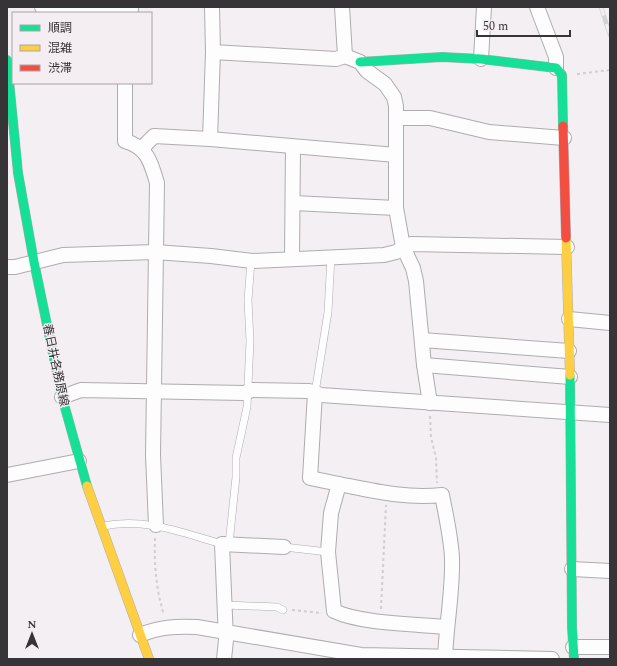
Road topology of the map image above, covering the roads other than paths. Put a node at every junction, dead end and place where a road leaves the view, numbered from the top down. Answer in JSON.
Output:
{"nodes":[{"id":1,"x":42,"y":7,"type":"edge"},
{"id":2,"x":131,"y":7,"type":"edge"},
{"id":3,"x":212,"y":7,"type":"edge"},
{"id":4,"x":342,"y":7,"type":"edge"},
{"id":5,"x":484,"y":7,"type":"edge"},
{"id":6,"x":537,"y":7,"type":"edge"},
{"id":7,"x":108,"y":12,"type":"edge"},
{"id":8,"x":213,"y":52,"type":"junction"},
{"id":9,"x":345,"y":56,"type":"junction"},
{"id":10,"x":481,"y":59,"type":"junction"},
{"id":11,"x":360,"y":62,"type":"junction"},
{"id":12,"x":9,"y":65,"type":"edge"},
{"id":13,"x":559,"y":72,"type":"junction"},
{"id":14,"x":125,"y":84,"type":"edge"},
{"id":15,"x":397,"y":118,"type":"junction"},
{"id":16,"x":564,"y":138,"type":"junction"},
{"id":17,"x":210,"y":139,"type":"junction"},
{"id":18,"x":293,"y":147,"type":"junction"},
{"id":19,"x":143,"y":149,"type":"junction"},
{"id":20,"x":396,"y":155,"type":"junction"},
{"id":21,"x":293,"y":203,"type":"junction"},
{"id":22,"x":396,"y":208,"type":"junction"},
{"id":23,"x":404,"y":247,"type":"junction"},
{"id":24,"x":567,"y":247,"type":"junction"},
{"id":25,"x":155,"y":252,"type":"junction"},
{"id":26,"x":331,"y":257,"type":"junction"},
{"id":27,"x":292,"y":259,"type":"junction"},
{"id":28,"x":251,"y":261,"type":"junction"},
{"id":29,"x":34,"y":262,"type":"junction"},
{"id":30,"x":7,"y":267,"type":"edge"},
{"id":31,"x":569,"y":319,"type":"junction"},
{"id":32,"x":610,"y":323,"type":"edge"},
{"id":33,"x":422,"y":340,"type":"junction"},
{"id":34,"x":570,"y":351,"type":"junction"},
{"id":35,"x":424,"y":365,"type":"junction"},
{"id":36,"x":570,"y":377,"type":"junction"},
{"id":37,"x":155,"y":392,"type":"junction"},
{"id":38,"x":248,"y":392,"type":"junction"},
{"id":39,"x":315,"y":393,"type":"junction"},
{"id":40,"x":62,"y":397,"type":"junction"},
{"id":41,"x":430,"y":403,"type":"junction"},
{"id":42,"x":571,"y":414,"type":"junction"},
{"id":43,"x":610,"y":415,"type":"edge"},
{"id":44,"x":79,"y":461,"type":"junction"},
{"id":45,"x":7,"y":475,"type":"edge"},
{"id":46,"x":339,"y":484,"type":"junction"},
{"id":47,"x":156,"y":525,"type":"junction"},
{"id":48,"x":100,"y":526,"type":"junction"},
{"id":49,"x":225,"y":544,"type":"junction"},
{"id":50,"x":284,"y":547,"type":"joint"},
{"id":51,"x":328,"y":552,"type":"junction"},
{"id":52,"x":572,"y":569,"type":"junction"},
{"id":53,"x":610,"y":571,"type":"edge"},
{"id":54,"x":225,"y":606,"type":"junction"},
{"id":55,"x":283,"y":610,"type":"road end"},
{"id":56,"x":446,"y":627,"type":"junction"},
{"id":57,"x":226,"y":632,"type":"junction"},
{"id":58,"x":140,"y":635,"type":"junction"},
{"id":59,"x":610,"y":647,"type":"edge"},
{"id":60,"x":573,"y":653,"type":"edge"},
{"id":61,"x":445,"y":658,"type":"edge"},
{"id":62,"x":149,"y":659,"type":"edge"},
{"id":63,"x":224,"y":659,"type":"edge"},
{"id":64,"x":552,"y":659,"type":"edge"}],
"edges":[{"from":1,"to":7,"type":"street"},
{"from":2,"to":7,"type":"street"},
{"from":3,"to":8,"type":"street"},
{"from":4,"to":9,"type":"street"},
{"from":5,"to":10,"type":"street"},
{"from":6,"to":13,"type":"street"},
{"from":8,"to":9,"type":"street"},
{"from":8,"to":17,"type":"street"},
{"from":9,"to":11,"type":"street"},
{"from":10,"to":11,"type":"street"},
{"from":10,"to":13,"type":"street"},
{"from":11,"to":15,"type":"street"},
{"from":12,"to":29,"type":"street","name":"春日井各務原線"},
{"from":13,"to":16,"type":"street"},
{"from":14,"to":19,"type":"street"},
{"from":15,"to":16,"type":"street"},
{"from":15,"to":20,"type":"street"},
{"from":16,"to":24,"type":"street"},
{"from":17,"to":18,"type":"street"},
{"from":17,"to":19,"type":"street"},
{"from":18,"to":20,"type":"street"},
{"from":18,"to":21,"type":"street"},
{"from":19,"to":25,"type":"street"},
{"from":20,"to":22,"type":"street"},
{"from":21,"to":22,"type":"street"},
{"from":21,"to":27,"type":"street"},
{"from":22,"to":23,"type":"street"},
{"from":23,"to":24,"type":"street"},
{"from":23,"to":26,"type":"street"},
{"from":23,"to":33,"type":"street"},
{"from":24,"to":31,"type":"street"},
{"from":25,"to":28,"type":"street"},
{"from":25,"to":29,"type":"street"},
{"from":25,"to":37,"type":"street"},
{"from":26,"to":27,"type":"street"},
{"from":26,"to":39,"type":"lane"},
{"from":27,"to":28,"type":"street"},
{"from":28,"to":38,"type":"lane"},
{"from":29,"to":30,"type":"street"},
{"from":29,"to":40,"type":"street","name":"春日井各務原線"},
{"from":31,"to":32,"type":"street"},
{"from":31,"to":34,"type":"street"},
{"from":33,"to":34,"type":"street"},
{"from":33,"to":35,"type":"street"},
{"from":34,"to":36,"type":"street"},
{"from":35,"to":36,"type":"street"},
{"from":35,"to":41,"type":"street"},
{"from":36,"to":42,"type":"street"},
{"from":37,"to":38,"type":"street"},
{"from":37,"to":40,"type":"street"},
{"from":37,"to":47,"type":"street"},
{"from":38,"to":39,"type":"street"},
{"from":38,"to":49,"type":"lane"},
{"from":39,"to":41,"type":"street"},
{"from":39,"to":46,"type":"street"},
{"from":40,"to":44,"type":"street","name":"春日井各務原線"},
{"from":41,"to":42,"type":"street"},
{"from":42,"to":43,"type":"street"},
{"from":42,"to":52,"type":"street"},
{"from":44,"to":45,"type":"street"},
{"from":44,"to":48,"type":"street","name":"春日井各務原線"},
{"from":46,"to":51,"type":"street"},
{"from":46,"to":56,"type":"street"},
{"from":47,"to":48,"type":"lane"},
{"from":47,"to":49,"type":"lane"},
{"from":48,"to":58,"type":"street","name":"春日井各務原線"},
{"from":49,"to":50,"type":"street"},
{"from":49,"to":54,"type":"street"},
{"from":50,"to":51,"type":"lane"},
{"from":51,"to":56,"type":"street"},
{"from":52,"to":53,"type":"street"},
{"from":52,"to":60,"type":"street"},
{"from":54,"to":55,"type":"lane"},
{"from":54,"to":57,"type":"street"},
{"from":56,"to":61,"type":"street"},
{"from":57,"to":58,"type":"street"},
{"from":57,"to":61,"type":"street"},
{"from":57,"to":63,"type":"street"},
{"from":58,"to":62,"type":"street","name":"春日井各務原線"},
{"from":59,"to":60,"type":"street"},
{"from":61,"to":64,"type":"street"}]}
